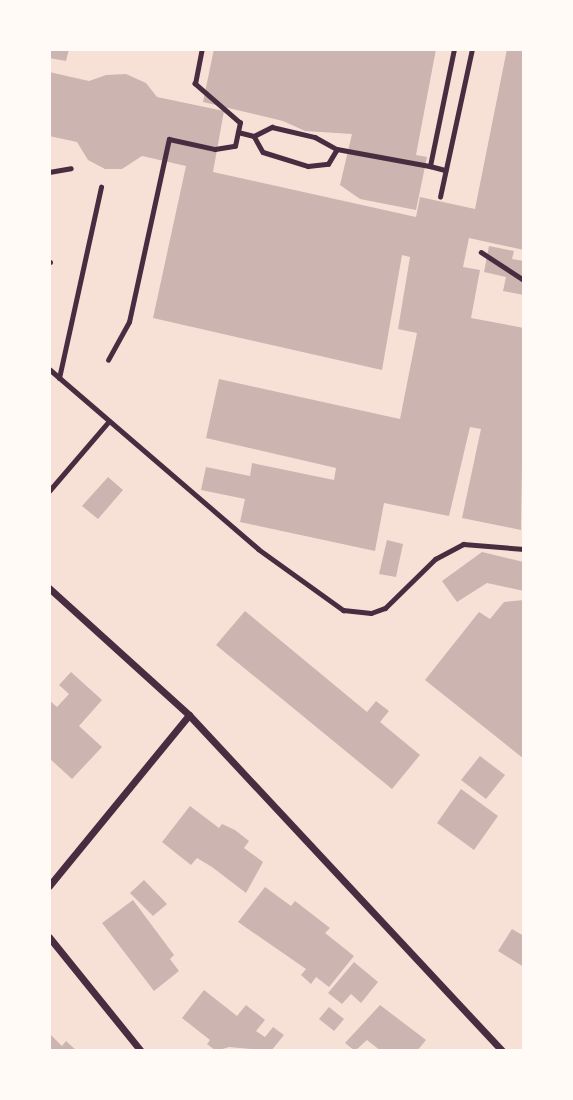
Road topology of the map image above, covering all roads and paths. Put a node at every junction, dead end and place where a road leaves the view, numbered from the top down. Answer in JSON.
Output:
{"nodes":[{"id":1,"x":202,"y":49,"type":"edge"},
{"id":2,"x":454,"y":49,"type":"edge"},
{"id":3,"x":472,"y":49,"type":"edge"},
{"id":4,"x":238,"y":132,"type":"junction"},
{"id":5,"x":254,"y":136,"type":"junction"},
{"id":6,"x":337,"y":149,"type":"junction"},
{"id":7,"x":430,"y":166,"type":"junction"},
{"id":8,"x":71,"y":168,"type":"dead end"},
{"id":9,"x":445,"y":170,"type":"junction"},
{"id":10,"x":49,"y":172,"type":"edge"},
{"id":11,"x":101,"y":187,"type":"dead end"},
{"id":12,"x":440,"y":197,"type":"dead end"},
{"id":13,"x":481,"y":252,"type":"dead end"},
{"id":14,"x":524,"y":280,"type":"edge"},
{"id":15,"x":108,"y":360,"type":"dead end"},
{"id":16,"x":49,"y":369,"type":"edge"},
{"id":17,"x":59,"y":378,"type":"junction"},
{"id":18,"x":109,"y":421,"type":"junction"},
{"id":19,"x":49,"y":492,"type":"edge"},
{"id":20,"x":524,"y":549,"type":"edge"},
{"id":21,"x":49,"y":588,"type":"edge"},
{"id":22,"x":188,"y":715,"type":"junction"},
{"id":23,"x":49,"y":886,"type":"edge"},
{"id":24,"x":49,"y":937,"type":"edge"},
{"id":25,"x":141,"y":1051,"type":"edge"},
{"id":26,"x":502,"y":1051,"type":"edge"}],
"edges":[{"from":1,"to":4,"type":"path"},
{"from":2,"to":7,"type":"path"},
{"from":3,"to":9,"type":"path"},
{"from":4,"to":5,"type":"path"},
{"from":4,"to":15,"type":"path"},
{"from":5,"to":6,"type":"path"},
{"from":5,"to":6,"type":"path"},
{"from":6,"to":7,"type":"path"},
{"from":7,"to":9,"type":"path"},
{"from":8,"to":10,"type":"lane"},
{"from":9,"to":12,"type":"path"},
{"from":11,"to":17,"type":"lane"},
{"from":13,"to":14,"type":"path"},
{"from":16,"to":17,"type":"lane"},
{"from":17,"to":18,"type":"lane"},
{"from":18,"to":19,"type":"lane"},
{"from":18,"to":20,"type":"lane"},
{"from":21,"to":22,"type":"street"},
{"from":22,"to":23,"type":"street"},
{"from":22,"to":26,"type":"street"},
{"from":24,"to":25,"type":"street"}]}
